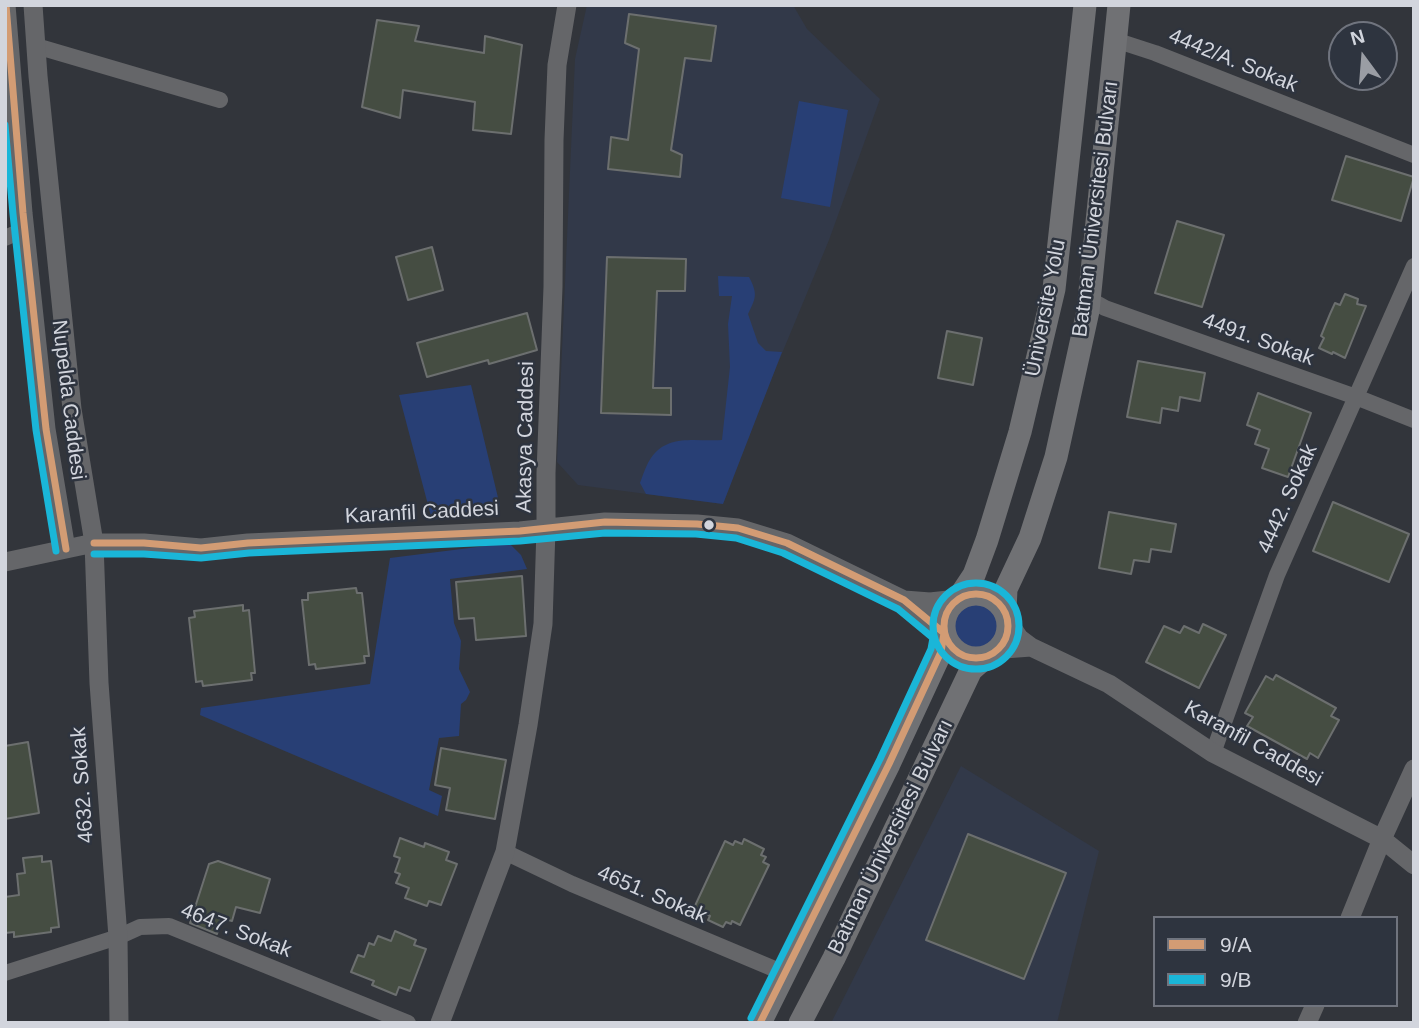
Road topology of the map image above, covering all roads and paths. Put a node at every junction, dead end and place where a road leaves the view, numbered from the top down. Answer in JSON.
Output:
{"nodes":[{"id":1,"x":6,"y":5,"type":"edge"},
{"id":2,"x":33,"y":5,"type":"edge"},
{"id":3,"x":567,"y":5,"type":"edge"},
{"id":4,"x":1085,"y":5,"type":"edge"},
{"id":5,"x":1119,"y":5,"type":"edge"},
{"id":6,"x":1115,"y":40,"type":"junction"},
{"id":7,"x":36,"y":46,"type":"junction"},
{"id":8,"x":220,"y":100,"type":"dead end"},
{"id":9,"x":1414,"y":155,"type":"edge"},
{"id":10,"x":25,"y":229,"type":"junction"},
{"id":11,"x":5,"y":238,"type":"edge"},
{"id":12,"x":1414,"y":267,"type":"edge"},
{"id":13,"x":1089,"y":299,"type":"junction"},
{"id":14,"x":1356,"y":397,"type":"junction"},
{"id":15,"x":1414,"y":420,"type":"edge"},
{"id":16,"x":547,"y":528,"type":"junction"},
{"id":17,"x":94,"y":543,"type":"junction"},
{"id":18,"x":66,"y":549,"type":"junction"},
{"id":19,"x":5,"y":562,"type":"edge"},
{"id":20,"x":958,"y":599,"type":"junction"},
{"id":21,"x":904,"y":600,"type":"junction"},
{"id":22,"x":1006,"y":617,"type":"junction"},
{"id":23,"x":944,"y":633,"type":"junction"},
{"id":24,"x":1031,"y":647,"type":"junction"},
{"id":25,"x":992,"y":654,"type":"junction"},
{"id":26,"x":1213,"y":753,"type":"junction"},
{"id":27,"x":1414,"y":769,"type":"edge"},
{"id":28,"x":1382,"y":839,"type":"junction"},
{"id":29,"x":505,"y":852,"type":"junction"},
{"id":30,"x":1414,"y":865,"type":"edge"},
{"id":31,"x":1351,"y":916,"type":"edge"},
{"id":32,"x":118,"y":937,"type":"junction"},
{"id":33,"x":5,"y":973,"type":"edge"},
{"id":34,"x":784,"y":973,"type":"junction"},
{"id":35,"x":1314,"y":1007,"type":"edge"},
{"id":36,"x":119,"y":1023,"type":"edge"},
{"id":37,"x":408,"y":1023,"type":"edge"},
{"id":38,"x":440,"y":1023,"type":"edge"},
{"id":39,"x":760,"y":1023,"type":"edge"},
{"id":40,"x":800,"y":1023,"type":"edge"},
{"id":41,"x":1307,"y":1023,"type":"edge"}],
"edges":[{"from":1,"to":10,"type":"street","name":"Nupelda Caddesi"},
{"from":2,"to":7,"type":"street","name":"Nupelda Caddesi"},
{"from":3,"to":16,"type":"street","name":"Akasya Caddesi"},
{"from":4,"to":20,"type":"main road","name":"Üniversite Yolu"},
{"from":5,"to":6,"type":"main road","name":"Batman Üniversitesi Bulvarı"},
{"from":6,"to":9,"type":"street","name":"4442/A. Sokak"},
{"from":6,"to":13,"type":"main road","name":"Batman Üniversitesi Bulvarı"},
{"from":7,"to":8,"type":"street"},
{"from":7,"to":17,"type":"street","name":"Nupelda Caddesi"},
{"from":10,"to":11,"type":"street"},
{"from":10,"to":18,"type":"street","name":"Nupelda Caddesi"},
{"from":12,"to":14,"type":"street","name":"4442. Sokak"},
{"from":13,"to":14,"type":"street","name":"4491. Sokak"},
{"from":13,"to":22,"type":"main road","name":"Batman Üniversitesi Bulvarı"},
{"from":14,"to":15,"type":"street","name":"4491. Sokak"},
{"from":14,"to":26,"type":"street","name":"4442. Sokak"},
{"from":16,"to":17,"type":"street","name":"Karanfil Caddesi"},
{"from":16,"to":21,"type":"street","name":"Karanfil Caddesi"},
{"from":16,"to":29,"type":"street","name":"Akasya Caddesi"},
{"from":17,"to":18,"type":"street","name":"Karanfil Caddesi"},
{"from":17,"to":32,"type":"street","name":"4632. Sokak"},
{"from":18,"to":19,"type":"street","name":"Karanfil Caddesi"},
{"from":20,"to":21,"type":"street"},
{"from":20,"to":22,"type":"main road"},
{"from":20,"to":23,"type":"main road"},
{"from":21,"to":23,"type":"street"},
{"from":22,"to":24,"type":"street"},
{"from":22,"to":25,"type":"main road"},
{"from":23,"to":25,"type":"main road"},
{"from":23,"to":34,"type":"main road"},
{"from":24,"to":25,"type":"street"},
{"from":24,"to":26,"type":"street","name":"Karanfil Caddesi"},
{"from":25,"to":40,"type":"main road","name":"Batman Üniversitesi Bulvarı"},
{"from":26,"to":28,"type":"street","name":"Karanfil Caddesi"},
{"from":27,"to":28,"type":"street"},
{"from":28,"to":30,"type":"street","name":"Karanfil Caddesi"},
{"from":28,"to":31,"type":"street"},
{"from":29,"to":34,"type":"street","name":"4651. Sokak"},
{"from":29,"to":38,"type":"street","name":"Akasya Caddesi"},
{"from":32,"to":33,"type":"street","name":"4647. Sokak"},
{"from":32,"to":36,"type":"street","name":"4632. Sokak"},
{"from":32,"to":37,"type":"street","name":"4647. Sokak"},
{"from":34,"to":39,"type":"main road"},
{"from":35,"to":41,"type":"street"}]}
